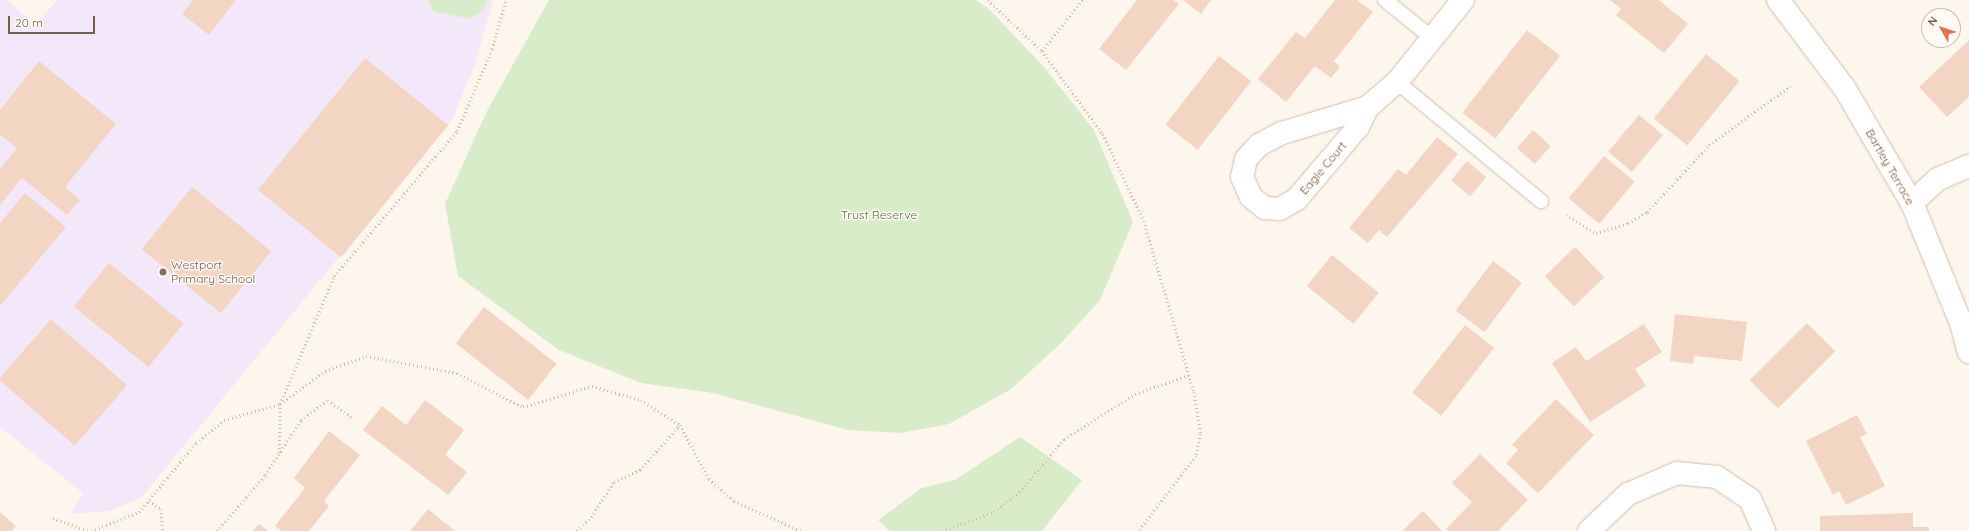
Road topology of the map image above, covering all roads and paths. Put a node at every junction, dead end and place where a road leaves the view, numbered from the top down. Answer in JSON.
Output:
{"nodes":[{"id":1,"x":506,"y":0,"type":"edge"},
{"id":2,"x":988,"y":0,"type":"edge"},
{"id":3,"x":1082,"y":0,"type":"edge"},
{"id":4,"x":1385,"y":0,"type":"edge"},
{"id":5,"x":1463,"y":0,"type":"edge"},
{"id":6,"x":1778,"y":0,"type":"edge"},
{"id":7,"x":1432,"y":38,"type":"junction"},
{"id":8,"x":1042,"y":51,"type":"junction"},
{"id":9,"x":1397,"y":82,"type":"junction"},
{"id":10,"x":1792,"y":85,"type":"dead end"},
{"id":11,"x":1368,"y":107,"type":"junction"},
{"id":12,"x":1969,"y":166,"type":"edge"},
{"id":13,"x":1541,"y":201,"type":"dead end"},
{"id":14,"x":1912,"y":203,"type":"junction"},
{"id":15,"x":1566,"y":215,"type":"dead end"},
{"id":16,"x":1969,"y":352,"type":"edge"},
{"id":17,"x":1189,"y":375,"type":"junction"},
{"id":18,"x":280,"y":404,"type":"junction"},
{"id":19,"x":353,"y":418,"type":"dead end"},
{"id":20,"x":680,"y":426,"type":"junction"},
{"id":21,"x":279,"y":453,"type":"junction"},
{"id":22,"x":149,"y":500,"type":"junction"},
{"id":23,"x":53,"y":518,"type":"dead end"},
{"id":24,"x":90,"y":531,"type":"edge"},
{"id":25,"x":163,"y":531,"type":"edge"},
{"id":26,"x":217,"y":531,"type":"edge"},
{"id":27,"x":577,"y":531,"type":"edge"},
{"id":28,"x":801,"y":531,"type":"edge"},
{"id":29,"x":942,"y":531,"type":"edge"},
{"id":30,"x":1139,"y":531,"type":"edge"},
{"id":31,"x":1588,"y":531,"type":"edge"},
{"id":32,"x":1764,"y":531,"type":"edge"}],
"edges":[{"from":1,"to":18,"type":"path"},
{"from":2,"to":8,"type":"path"},
{"from":3,"to":8,"type":"path"},
{"from":4,"to":7,"type":"lane"},
{"from":5,"to":7,"type":"street","name":"Eagle Court"},
{"from":6,"to":14,"type":"street","name":"Bartley Terrace"},
{"from":7,"to":9,"type":"street","name":"Eagle Court"},
{"from":8,"to":17,"type":"path"},
{"from":9,"to":11,"type":"street","name":"Eagle Court"},
{"from":9,"to":13,"type":"lane"},
{"from":10,"to":15,"type":"path"},
{"from":11,"to":11,"type":"street","name":"Eagle Court"},
{"from":12,"to":14,"type":"street"},
{"from":14,"to":16,"type":"street","name":"Bartley Terrace"},
{"from":17,"to":29,"type":"path"},
{"from":17,"to":30,"type":"path"},
{"from":18,"to":20,"type":"path"},
{"from":18,"to":21,"type":"path"},
{"from":18,"to":22,"type":"path"},
{"from":19,"to":21,"type":"path"},
{"from":20,"to":27,"type":"path"},
{"from":20,"to":28,"type":"path"},
{"from":21,"to":26,"type":"path"},
{"from":22,"to":24,"type":"path"},
{"from":22,"to":25,"type":"path"},
{"from":23,"to":24,"type":"path"},
{"from":31,"to":32,"type":"street"}]}
